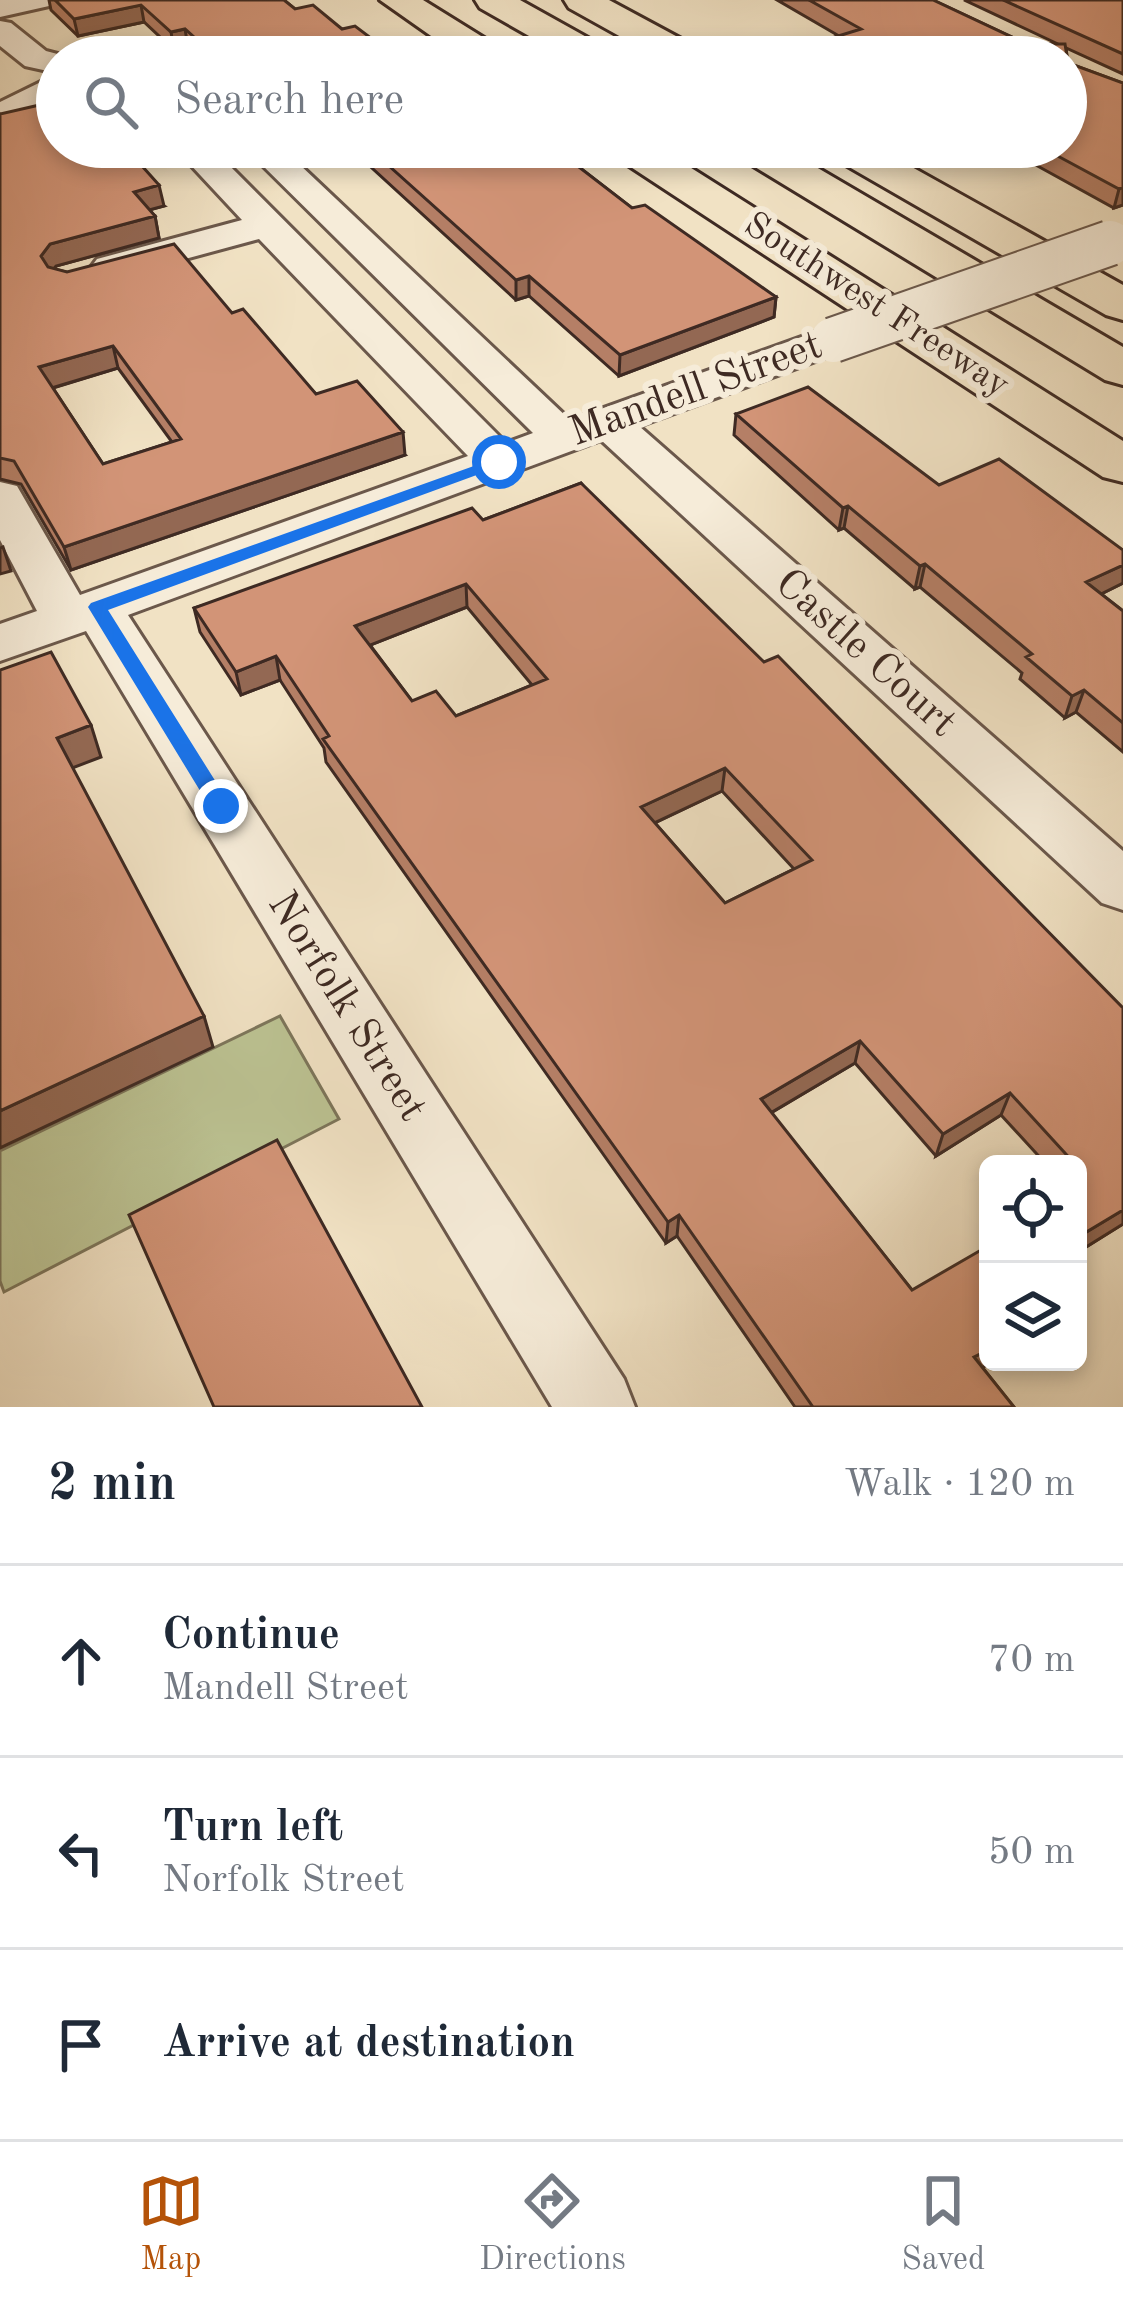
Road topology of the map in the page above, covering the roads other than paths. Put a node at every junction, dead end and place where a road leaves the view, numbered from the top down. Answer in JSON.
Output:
{"nodes":[{"id":1,"x":38,"y":0,"type":"edge"},
{"id":2,"x":398,"y":0,"type":"edge"},
{"id":3,"x":493,"y":0,"type":"edge"},
{"id":4,"x":583,"y":0,"type":"edge"},
{"id":5,"x":0,"y":8,"type":"edge"},
{"id":6,"x":0,"y":30,"type":"edge"},
{"id":7,"x":455,"y":36,"type":"edge"},
{"id":8,"x":557,"y":36,"type":"edge"},
{"id":9,"x":648,"y":36,"type":"edge"},
{"id":10,"x":36,"y":64,"type":"edge"},
{"id":11,"x":1,"y":73,"type":"edge"},
{"id":12,"x":36,"y":75,"type":"edge"},
{"id":13,"x":36,"y":87,"type":"edge"},
{"id":14,"x":0,"y":116,"type":"edge"},
{"id":15,"x":213,"y":168,"type":"edge"},
{"id":16,"x":285,"y":168,"type":"edge"},
{"id":17,"x":662,"y":168,"type":"edge"},
{"id":18,"x":787,"y":168,"type":"edge"},
{"id":19,"x":881,"y":168,"type":"edge"},
{"id":20,"x":270,"y":224,"type":"junction"},
{"id":21,"x":1116,"y":241,"type":"edge"},
{"id":22,"x":71,"y":278,"type":"edge"},
{"id":23,"x":1123,"y":305,"type":"edge"},
{"id":24,"x":1123,"y":370,"type":"edge"},
{"id":25,"x":586,"y":430,"type":"junction"},
{"id":26,"x":499,"y":462,"type":"junction"},
{"id":27,"x":1123,"y":465,"type":"edge"},
{"id":28,"x":0,"y":496,"type":"edge"},
{"id":29,"x":82,"y":612,"type":"junction"},
{"id":30,"x":0,"y":643,"type":"edge"},
{"id":31,"x":1123,"y":886,"type":"edge"},
{"id":32,"x":596,"y":1407,"type":"edge"}],
"edges":[{"from":1,"to":5,"type":"street"},
{"from":2,"to":7,"type":"highway"},
{"from":3,"to":8,"type":"highway"},
{"from":4,"to":9,"type":"highway"},
{"from":6,"to":10,"type":"street"},
{"from":11,"to":12,"type":"street"},
{"from":13,"to":14,"type":"street"},
{"from":15,"to":20,"type":"street"},
{"from":16,"to":25,"type":"street","name":"Castle Court"},
{"from":17,"to":27,"type":"highway","name":"Southwest Freeway"},
{"from":18,"to":24,"type":"highway"},
{"from":19,"to":23,"type":"highway"},
{"from":20,"to":22,"type":"street"},
{"from":20,"to":26,"type":"street"},
{"from":21,"to":25,"type":"street","name":"Mandell Street","bridge":true},
{"from":25,"to":26,"type":"street","name":"Mandell Street"},
{"from":25,"to":31,"type":"street","name":"Castle Court"},
{"from":26,"to":29,"type":"street","name":"Mandell Street"},
{"from":28,"to":29,"type":"street","name":"Norfolk Street"},
{"from":29,"to":30,"type":"street","name":"Mandell Street"},
{"from":29,"to":32,"type":"street","name":"Norfolk Street"}]}
